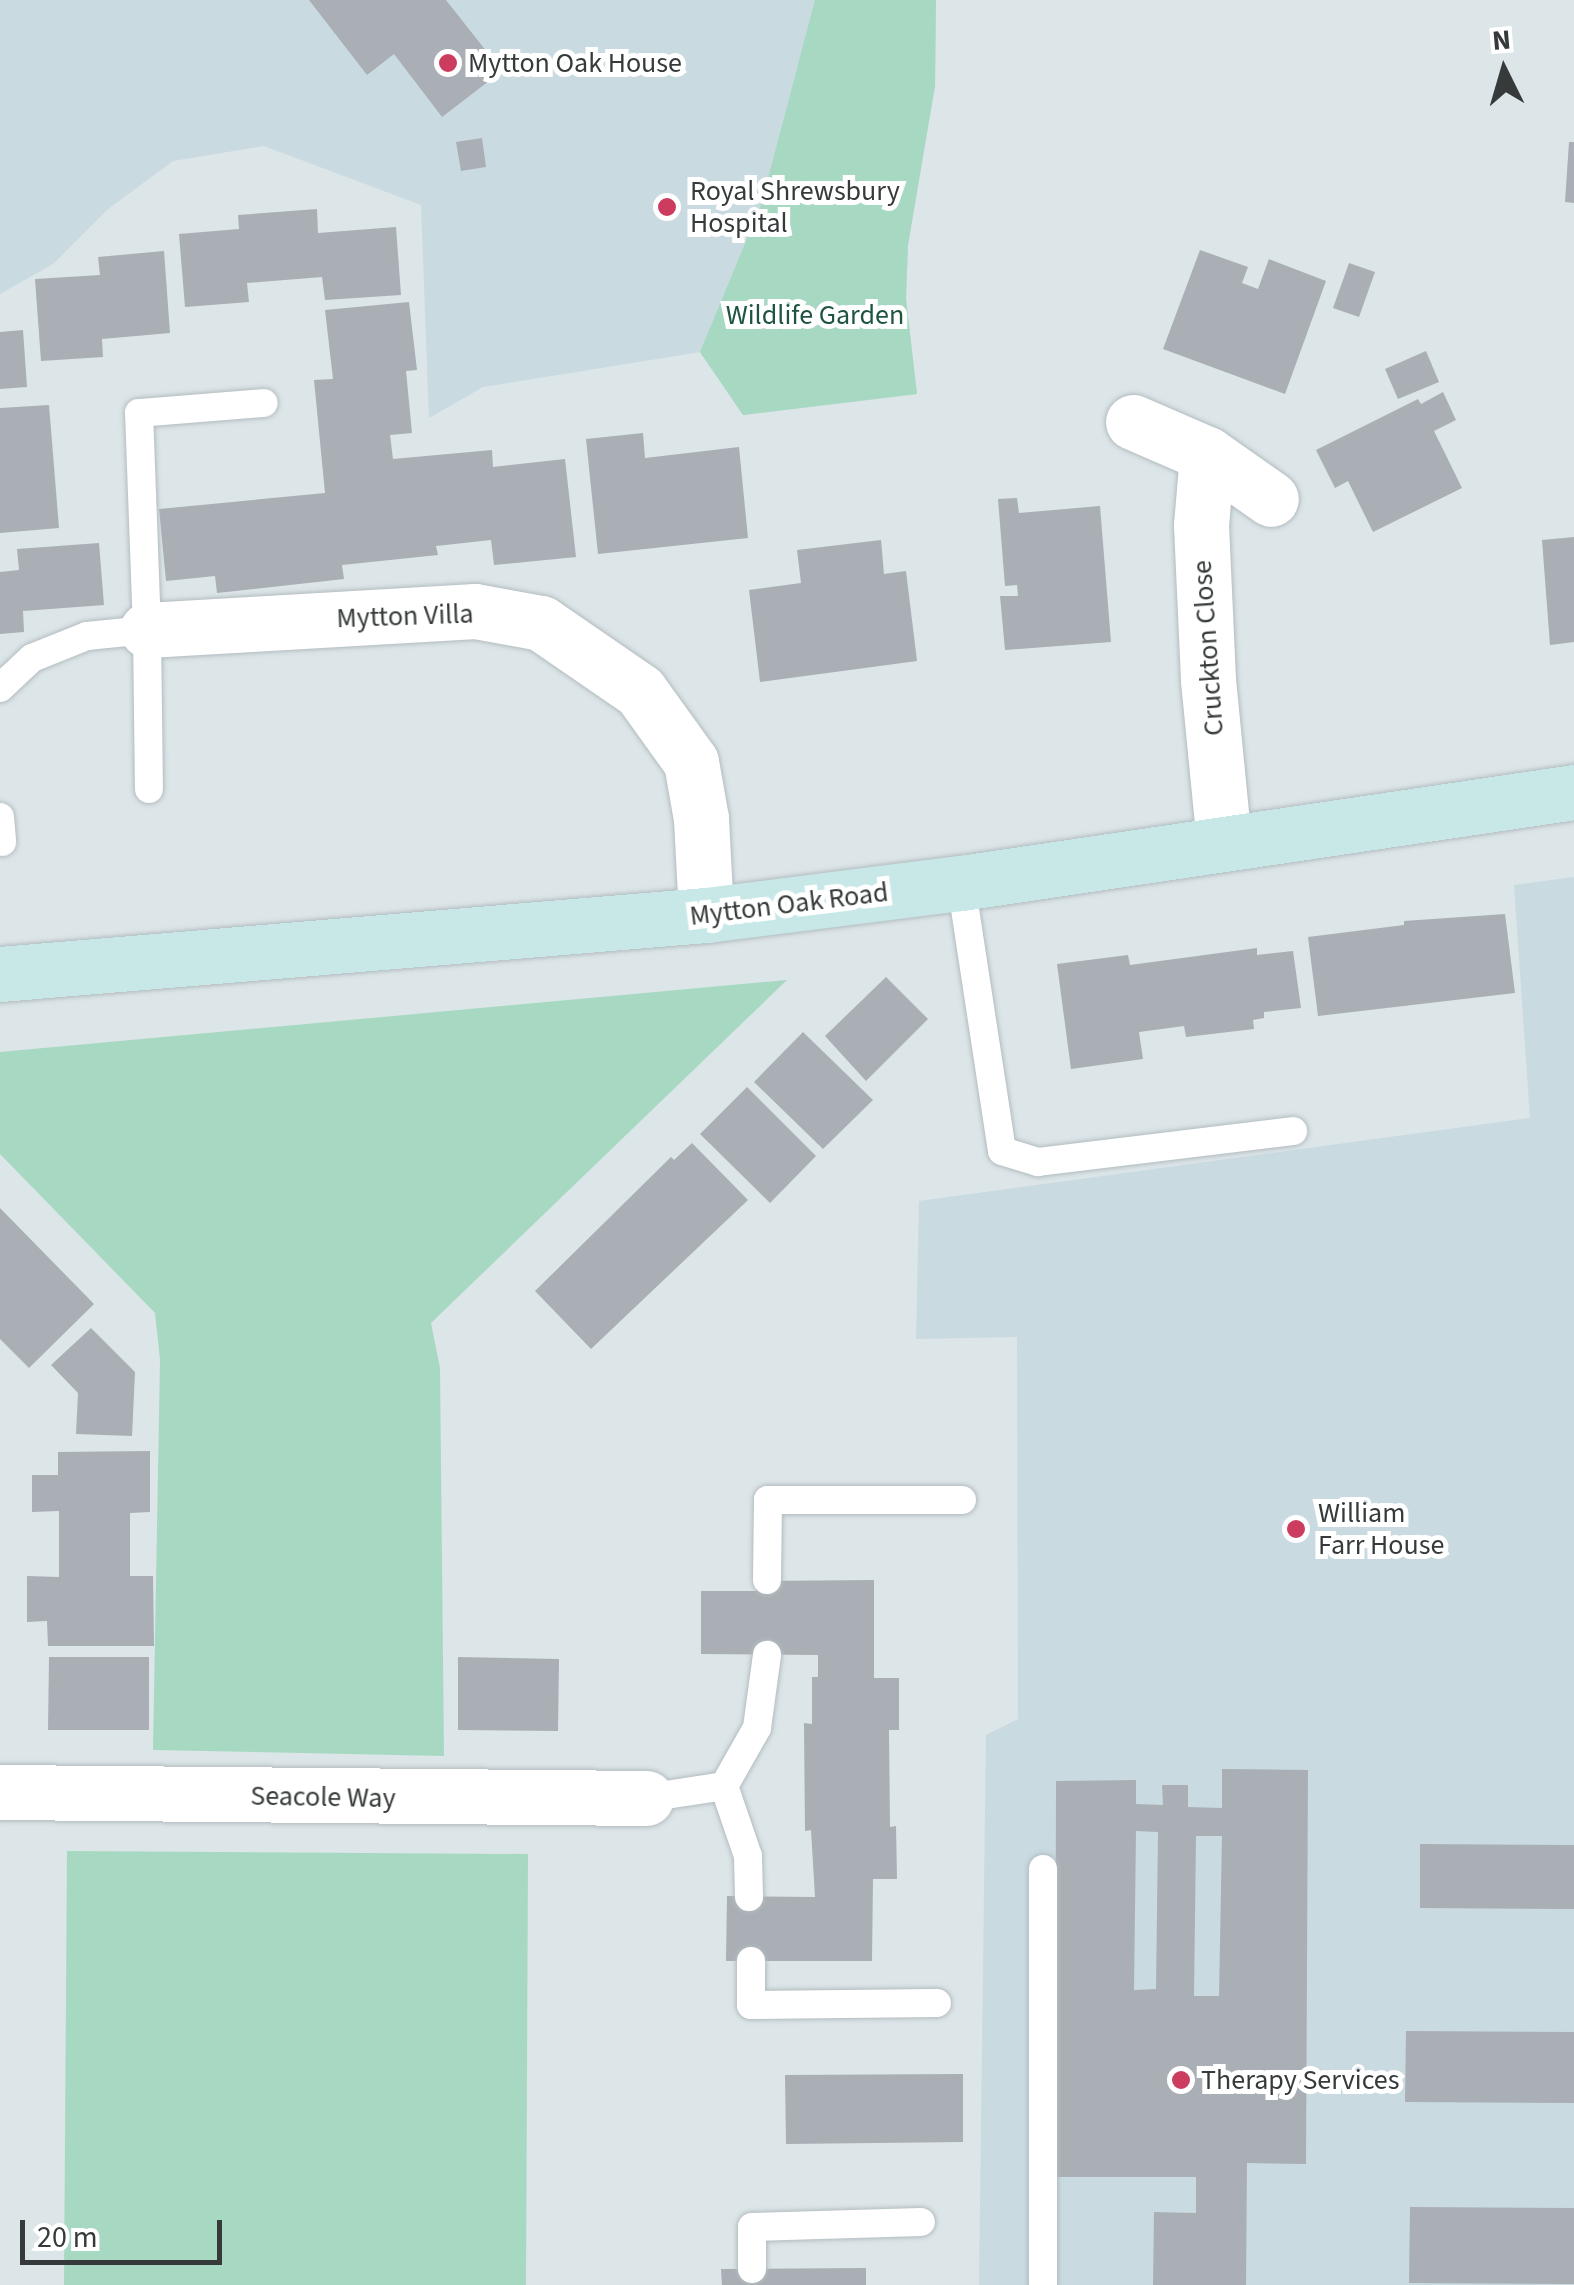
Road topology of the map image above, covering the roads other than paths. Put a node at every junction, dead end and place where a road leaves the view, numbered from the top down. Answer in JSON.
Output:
{"nodes":[{"id":1,"x":264,"y":403,"type":"dead end"},
{"id":2,"x":1133,"y":422,"type":"dead end"},
{"id":3,"x":1206,"y":454,"type":"junction"},
{"id":4,"x":1271,"y":499,"type":"dead end"},
{"id":5,"x":147,"y":630,"type":"junction"},
{"id":6,"x":0,"y":688,"type":"edge"},
{"id":7,"x":150,"y":788,"type":"dead end"},
{"id":8,"x":1574,"y":792,"type":"edge"},
{"id":9,"x":1224,"y":843,"type":"junction"},
{"id":10,"x":961,"y":883,"type":"junction"},
{"id":11,"x":706,"y":915,"type":"junction"},
{"id":12,"x":0,"y":974,"type":"edge"},
{"id":13,"x":1292,"y":1131,"type":"dead end"},
{"id":14,"x":962,"y":1500,"type":"dead end"},
{"id":15,"x":767,"y":1580,"type":"dead end"},
{"id":16,"x":767,"y":1656,"type":"dead end"},
{"id":17,"x":724,"y":1786,"type":"junction"},
{"id":18,"x":0,"y":1792,"type":"edge"},
{"id":19,"x":646,"y":1798,"type":"joint"},
{"id":20,"x":1043,"y":1869,"type":"dead end"},
{"id":21,"x":749,"y":1897,"type":"dead end"},
{"id":22,"x":751,"y":1961,"type":"dead end"},
{"id":23,"x":937,"y":2002,"type":"dead end"},
{"id":24,"x":922,"y":2222,"type":"dead end"},
{"id":25,"x":752,"y":2269,"type":"dead end"},
{"id":26,"x":1043,"y":2285,"type":"edge"}],
"edges":[{"from":1,"to":5,"type":"lane"},
{"from":2,"to":3,"type":"street"},
{"from":3,"to":4,"type":"street"},
{"from":3,"to":9,"type":"street","name":"Cruckton Close"},
{"from":5,"to":6,"type":"lane"},
{"from":5,"to":7,"type":"lane"},
{"from":5,"to":11,"type":"street","name":"Mytton Villa"},
{"from":8,"to":9,"type":"main road","name":"Mytton Oak Road"},
{"from":9,"to":10,"type":"main road","name":"Mytton Oak Road"},
{"from":10,"to":11,"type":"main road","name":"Mytton Oak Road"},
{"from":10,"to":13,"type":"lane"},
{"from":11,"to":12,"type":"main road","name":"Mytton Oak Road"},
{"from":14,"to":15,"type":"lane"},
{"from":16,"to":17,"type":"lane"},
{"from":17,"to":19,"type":"lane"},
{"from":17,"to":21,"type":"lane"},
{"from":18,"to":19,"type":"street","name":"Seacole Way"},
{"from":20,"to":26,"type":"lane"},
{"from":22,"to":23,"type":"lane"},
{"from":24,"to":25,"type":"lane"}]}
